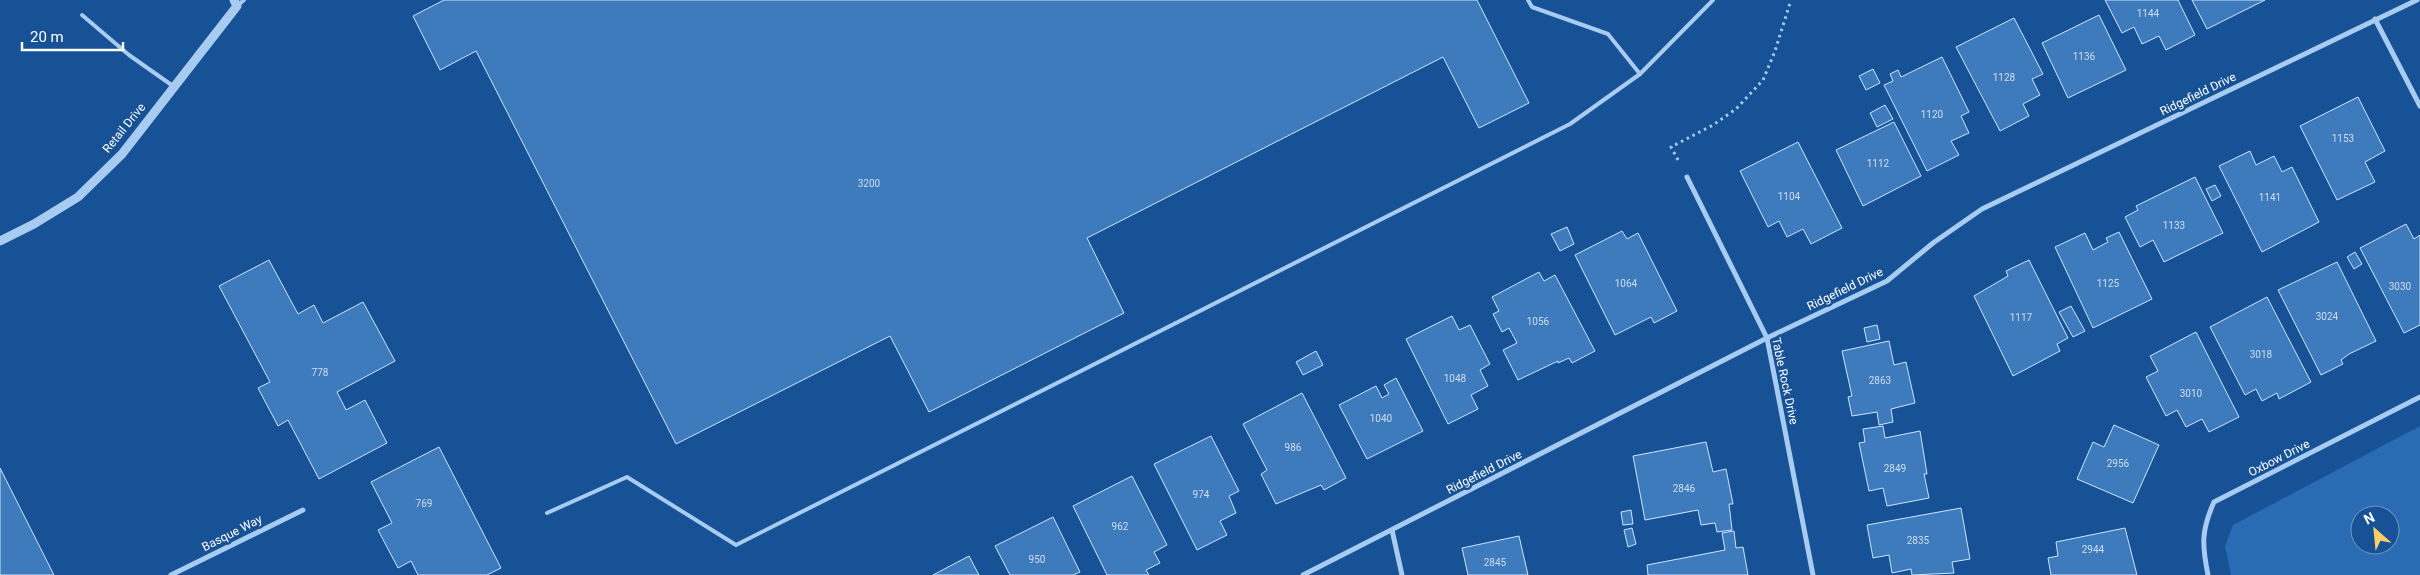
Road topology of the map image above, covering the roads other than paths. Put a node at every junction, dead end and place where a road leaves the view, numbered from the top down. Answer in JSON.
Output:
{"nodes":[{"id":1,"x":1528,"y":0,"type":"edge"},
{"id":2,"x":1713,"y":0,"type":"edge"},
{"id":3,"x":2417,"y":0,"type":"edge"},
{"id":4,"x":238,"y":2,"type":"edge"},
{"id":5,"x":82,"y":15,"type":"dead end"},
{"id":6,"x":2375,"y":19,"type":"junction"},
{"id":7,"x":1640,"y":74,"type":"junction"},
{"id":8,"x":174,"y":86,"type":"junction"},
{"id":9,"x":2420,"y":106,"type":"edge"},
{"id":10,"x":1687,"y":177,"type":"road end"},
{"id":11,"x":0,"y":241,"type":"edge"},
{"id":12,"x":1767,"y":338,"type":"junction"},
{"id":13,"x":2420,"y":397,"type":"edge"},
{"id":14,"x":303,"y":510,"type":"dead end"},
{"id":15,"x":547,"y":513,"type":"dead end"},
{"id":16,"x":1392,"y":530,"type":"junction"},
{"id":17,"x":171,"y":575,"type":"edge"},
{"id":18,"x":1303,"y":575,"type":"edge"},
{"id":19,"x":1402,"y":575,"type":"edge"},
{"id":20,"x":1813,"y":575,"type":"edge"},
{"id":21,"x":2208,"y":575,"type":"edge"}],
"edges":[{"from":1,"to":7,"type":"lane"},
{"from":2,"to":7,"type":"lane"},
{"from":3,"to":6,"type":"street","name":"Ridgefield Drive"},
{"from":4,"to":8,"type":"street","name":"Retail Drive"},
{"from":5,"to":8,"type":"lane"},
{"from":6,"to":9,"type":"street"},
{"from":6,"to":12,"type":"street","name":"Ridgefield Drive"},
{"from":7,"to":15,"type":"lane"},
{"from":8,"to":11,"type":"street","name":"Retail Drive"},
{"from":10,"to":12,"type":"street","name":"Table Rock Drive"},
{"from":12,"to":16,"type":"street","name":"Ridgefield Drive"},
{"from":12,"to":20,"type":"street","name":"Table Rock Drive"},
{"from":13,"to":21,"type":"street","name":"Oxbow Drive"},
{"from":14,"to":17,"type":"street","name":"Basque Way"},
{"from":16,"to":18,"type":"street","name":"Ridgefield Drive"},
{"from":16,"to":19,"type":"street"}]}
